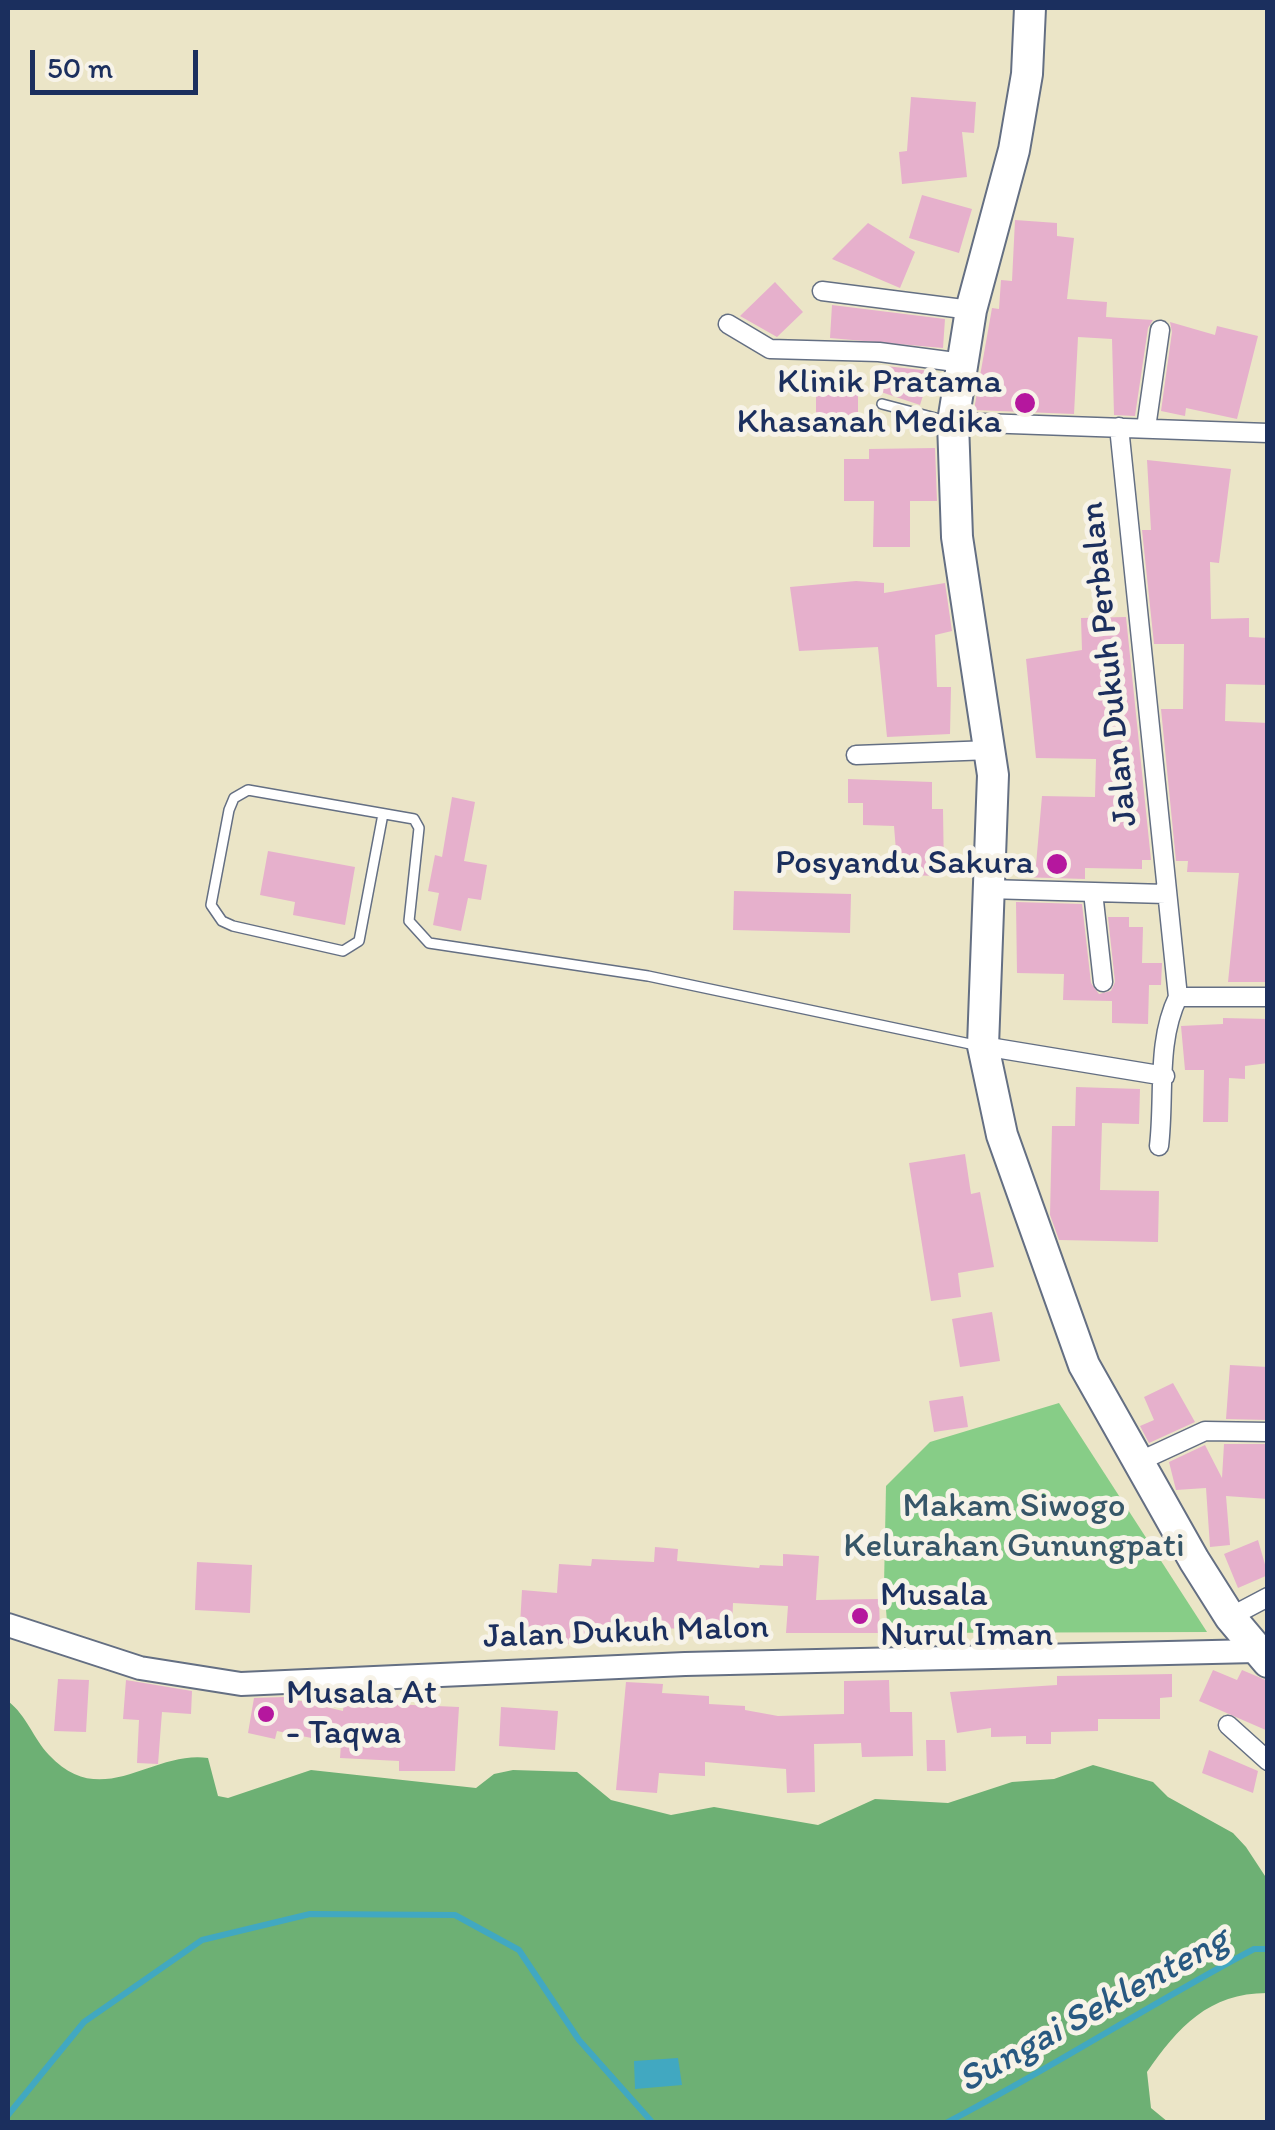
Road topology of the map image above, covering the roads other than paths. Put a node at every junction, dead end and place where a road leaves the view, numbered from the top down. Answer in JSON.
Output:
{"nodes":[{"id":1,"x":1030,"y":8,"type":"edge"},
{"id":2,"x":822,"y":291,"type":"dead end"},
{"id":3,"x":971,"y":310,"type":"junction"},
{"id":4,"x":728,"y":324,"type":"dead end"},
{"id":5,"x":1160,"y":330,"type":"dead end"},
{"id":6,"x":963,"y":363,"type":"junction"},
{"id":7,"x":882,"y":404,"type":"dead end"},
{"id":8,"x":953,"y":422,"type":"junction"},
{"id":9,"x":1119,"y":427,"type":"junction"},
{"id":10,"x":1146,"y":428,"type":"junction"},
{"id":11,"x":1268,"y":432,"type":"edge"},
{"id":12,"x":991,"y":750,"type":"junction"},
{"id":13,"x":856,"y":755,"type":"dead end"},
{"id":14,"x":383,"y":814,"type":"junction"},
{"id":15,"x":986,"y":889,"type":"junction"},
{"id":16,"x":1093,"y":892,"type":"junction"},
{"id":17,"x":1166,"y":894,"type":"junction"},
{"id":18,"x":1103,"y":982,"type":"dead end"},
{"id":19,"x":1178,"y":998,"type":"junction"},
{"id":20,"x":1268,"y":998,"type":"edge"},
{"id":21,"x":983,"y":1046,"type":"junction"},
{"id":22,"x":1165,"y":1076,"type":"junction"},
{"id":23,"x":1159,"y":1146,"type":"dead end"},
{"id":24,"x":1268,"y":1432,"type":"edge"},
{"id":25,"x":1138,"y":1462,"type":"junction"},
{"id":26,"x":1268,"y":1597,"type":"edge"},
{"id":27,"x":1230,"y":1617,"type":"junction"},
{"id":28,"x":8,"y":1625,"type":"edge"},
{"id":29,"x":1262,"y":1656,"type":"edge"},
{"id":30,"x":1228,"y":1725,"type":"dead end"},
{"id":31,"x":1268,"y":1761,"type":"edge"}],
"edges":[{"from":1,"to":3,"type":"main road"},
{"from":2,"to":3,"type":"street"},
{"from":3,"to":6,"type":"main road"},
{"from":4,"to":6,"type":"street"},
{"from":5,"to":10,"type":"street"},
{"from":6,"to":8,"type":"main road"},
{"from":7,"to":8,"type":"lane"},
{"from":8,"to":9,"type":"street"},
{"from":8,"to":12,"type":"main road"},
{"from":9,"to":10,"type":"street"},
{"from":9,"to":17,"type":"street","name":"Jalan Dukuh Perbalan"},
{"from":10,"to":11,"type":"street"},
{"from":12,"to":13,"type":"street"},
{"from":12,"to":15,"type":"main road"},
{"from":14,"to":14,"type":"lane"},
{"from":14,"to":21,"type":"lane"},
{"from":15,"to":16,"type":"street"},
{"from":15,"to":21,"type":"main road"},
{"from":16,"to":17,"type":"street"},
{"from":16,"to":18,"type":"street"},
{"from":17,"to":19,"type":"street","name":"Jalan Dukuh Perbalan"},
{"from":19,"to":20,"type":"street"},
{"from":19,"to":22,"type":"street"},
{"from":21,"to":22,"type":"street"},
{"from":21,"to":25,"type":"main road"},
{"from":22,"to":23,"type":"street"},
{"from":24,"to":25,"type":"street"},
{"from":25,"to":27,"type":"main road"},
{"from":26,"to":27,"type":"street"},
{"from":27,"to":29,"type":"main road"},
{"from":28,"to":29,"type":"street","name":"Jalan Dukuh Malon"},
{"from":30,"to":31,"type":"street"}]}
